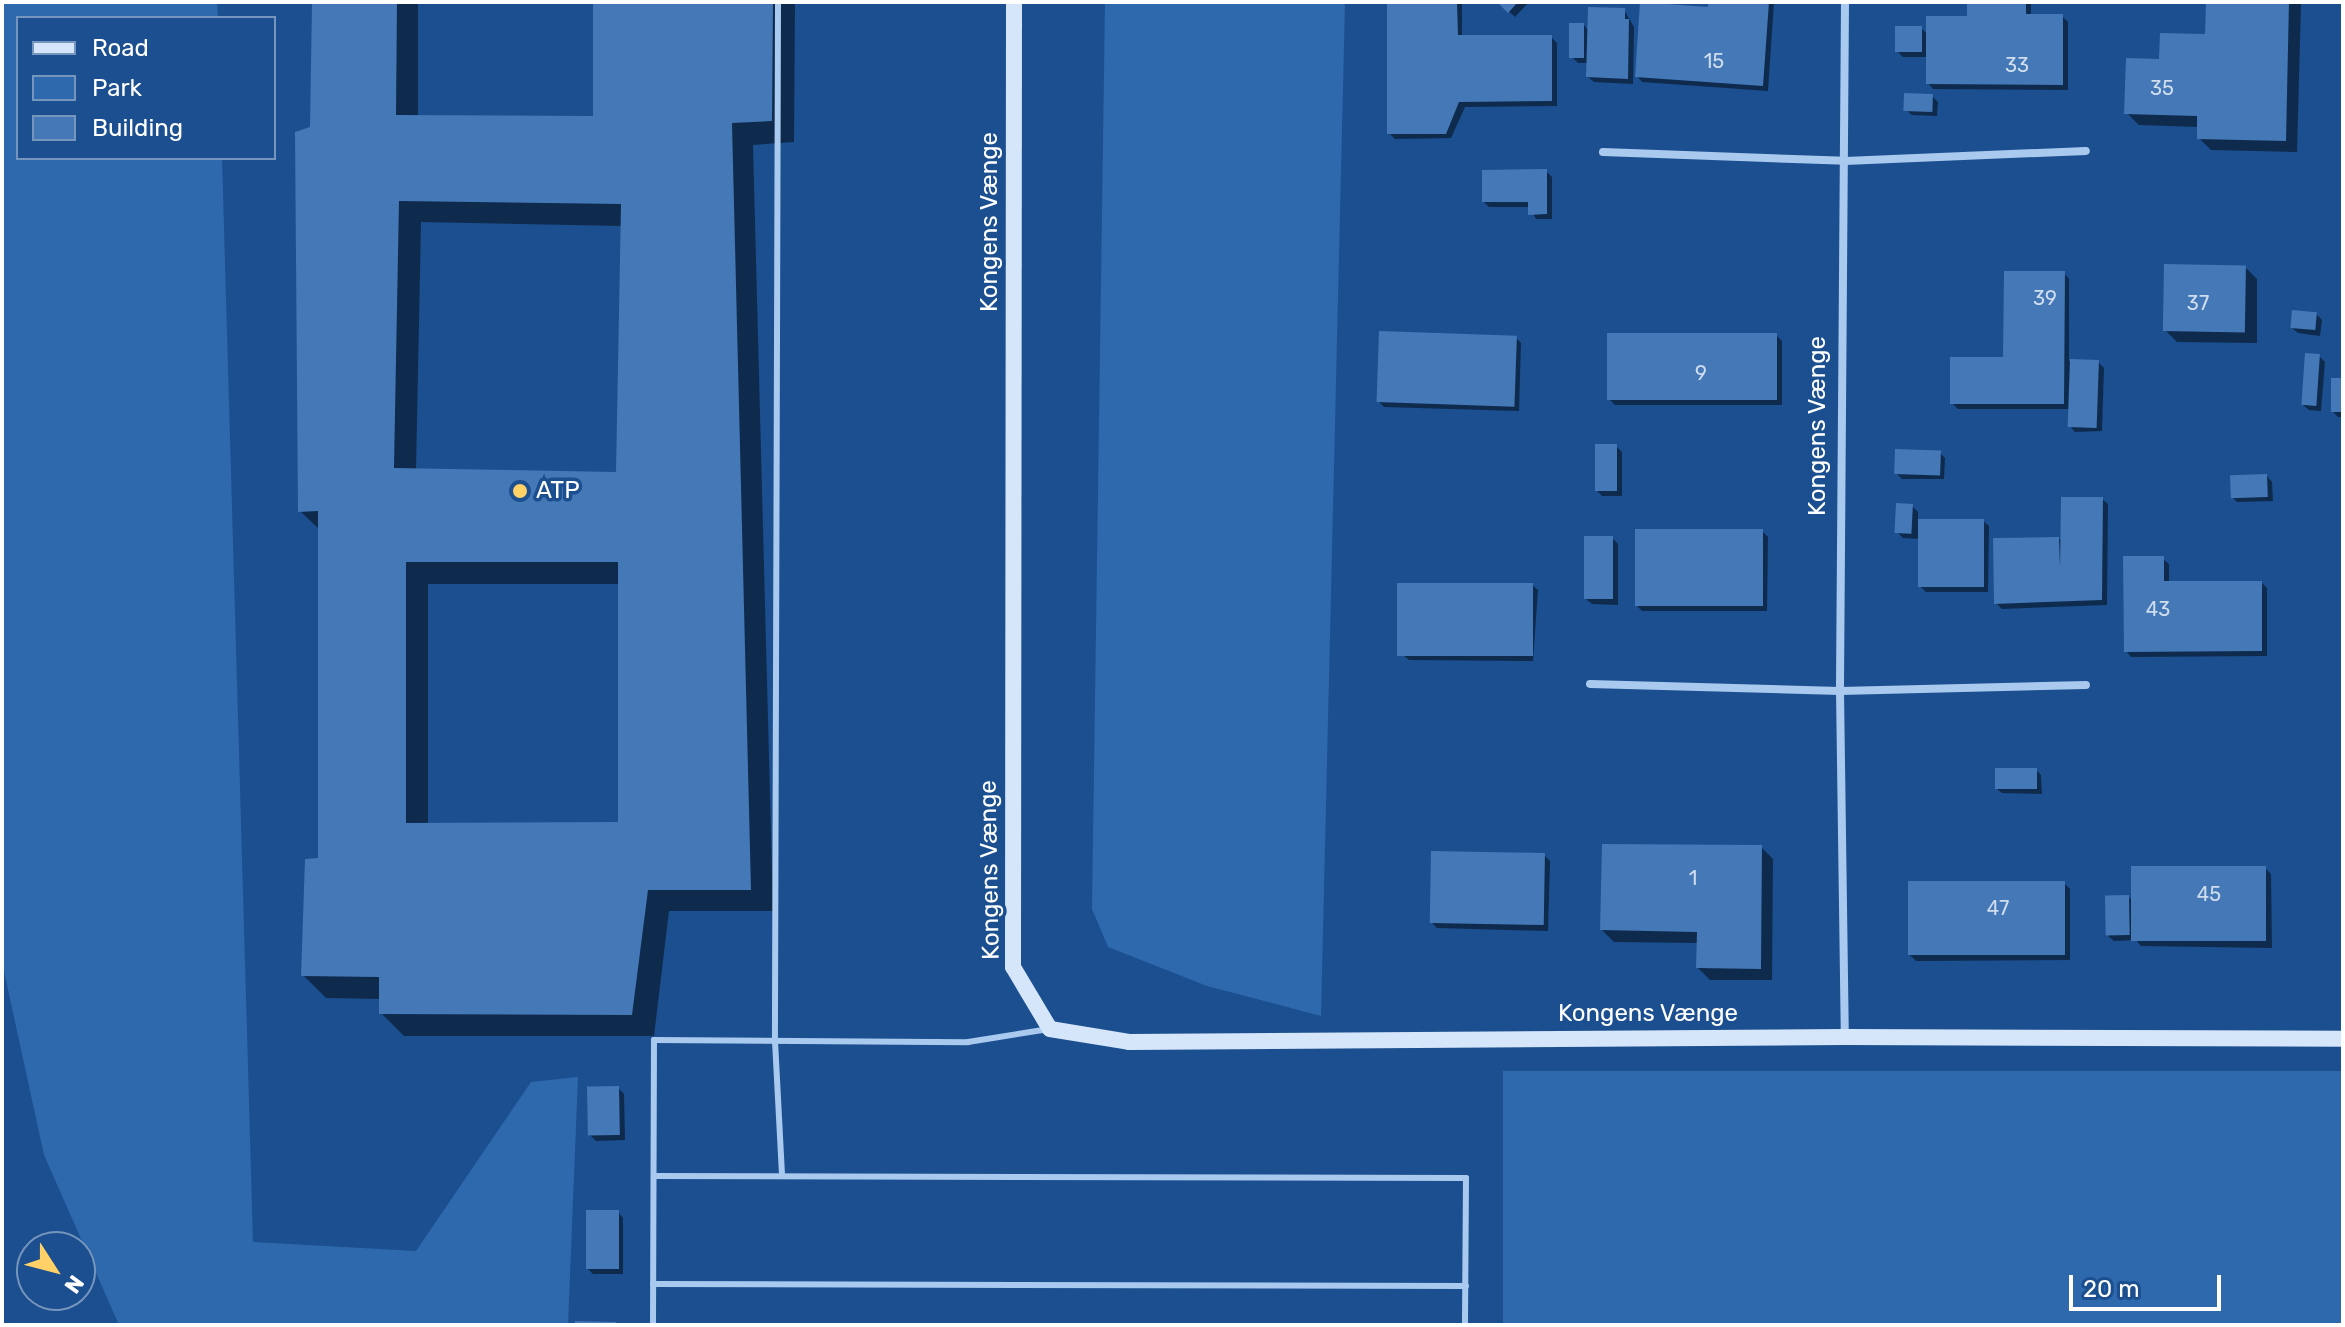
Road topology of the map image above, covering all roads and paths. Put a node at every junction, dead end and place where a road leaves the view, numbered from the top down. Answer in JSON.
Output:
{"nodes":[{"id":1,"x":778,"y":2,"type":"edge"},
{"id":2,"x":1014,"y":2,"type":"edge"},
{"id":3,"x":1845,"y":2,"type":"edge"},
{"id":4,"x":2086,"y":151,"type":"dead end"},
{"id":5,"x":1603,"y":152,"type":"dead end"},
{"id":6,"x":1845,"y":161,"type":"junction"},
{"id":7,"x":1590,"y":684,"type":"dead end"},
{"id":8,"x":2086,"y":685,"type":"dead end"},
{"id":9,"x":1840,"y":691,"type":"junction"},
{"id":10,"x":1050,"y":1029,"type":"junction"},
{"id":11,"x":1845,"y":1037,"type":"junction"},
{"id":12,"x":2343,"y":1039,"type":"edge"},
{"id":13,"x":775,"y":1041,"type":"junction"},
{"id":14,"x":654,"y":1176,"type":"junction"},
{"id":15,"x":782,"y":1176,"type":"junction"},
{"id":16,"x":653,"y":1284,"type":"junction"},
{"id":17,"x":1466,"y":1286,"type":"junction"},
{"id":18,"x":653,"y":1325,"type":"edge"},
{"id":19,"x":1465,"y":1325,"type":"edge"}],
"edges":[{"from":1,"to":13,"type":"lane"},
{"from":2,"to":10,"type":"street","name":"Kongens Vænge"},
{"from":3,"to":6,"type":"street","name":"Kongens Vænge"},
{"from":4,"to":6,"type":"street"},
{"from":5,"to":6,"type":"street"},
{"from":6,"to":9,"type":"street","name":"Kongens Vænge"},
{"from":7,"to":9,"type":"street"},
{"from":8,"to":9,"type":"street"},
{"from":9,"to":11,"type":"street","name":"Kongens Vænge"},
{"from":10,"to":11,"type":"street","name":"Kongens Vænge"},
{"from":10,"to":13,"type":"lane"},
{"from":11,"to":12,"type":"street","name":"Kongens Vænge"},
{"from":13,"to":14,"type":"lane"},
{"from":13,"to":15,"type":"lane"},
{"from":14,"to":15,"type":"lane"},
{"from":14,"to":16,"type":"lane"},
{"from":15,"to":17,"type":"lane"},
{"from":16,"to":17,"type":"lane"},
{"from":16,"to":18,"type":"lane"},
{"from":17,"to":19,"type":"lane"}]}
